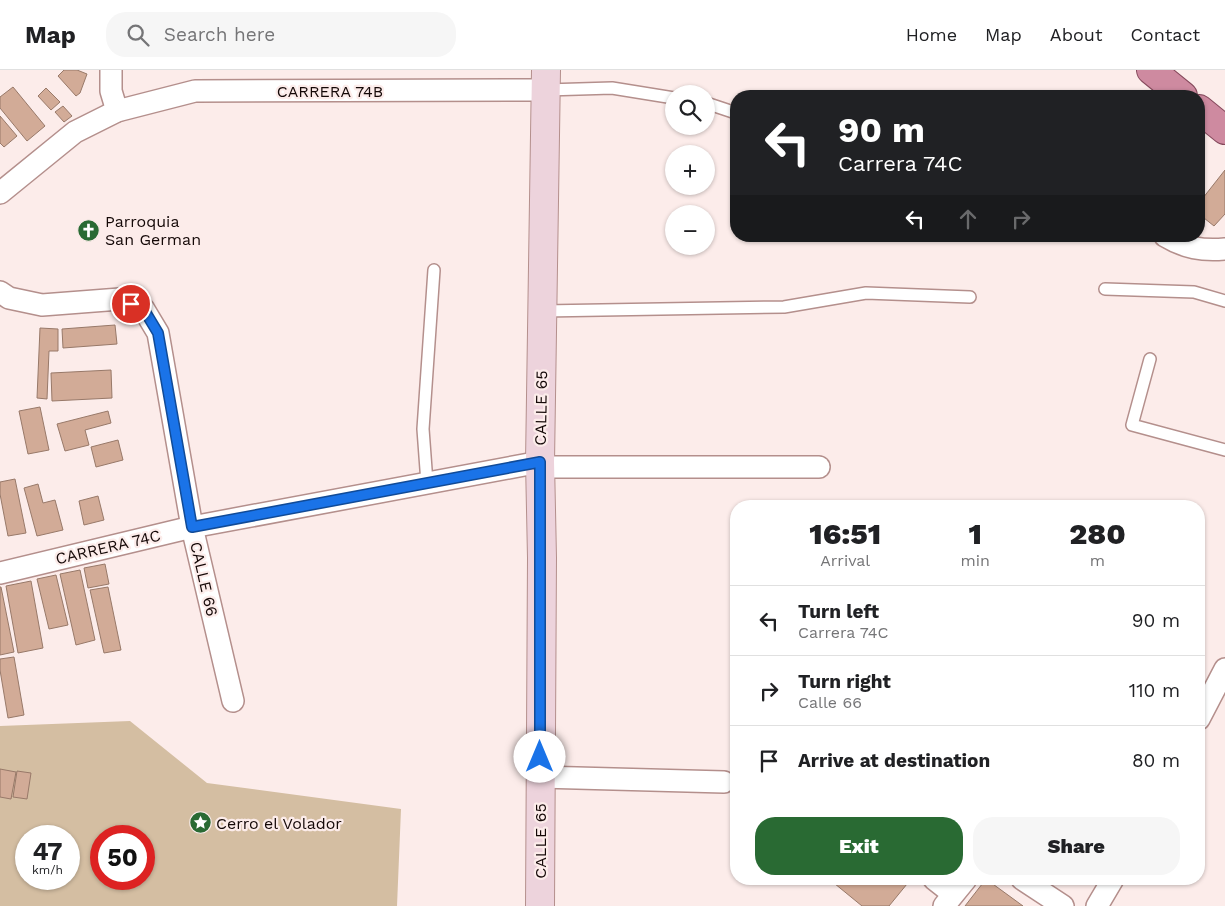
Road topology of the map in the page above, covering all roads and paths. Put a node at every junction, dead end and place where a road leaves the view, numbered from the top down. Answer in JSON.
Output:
{"nodes":[{"id":1,"x":110,"y":70,"type":"edge"},
{"id":2,"x":1150,"y":70,"type":"edge"},
{"id":3,"x":546,"y":80,"type":"edge"},
{"id":4,"x":1175,"y":90,"type":"edge"},
{"id":5,"x":665,"y":97,"type":"edge"},
{"id":6,"x":715,"y":106,"type":"edge"},
{"id":7,"x":730,"y":110,"type":"edge"},
{"id":8,"x":117,"y":111,"type":"junction"},
{"id":9,"x":1205,"y":114,"type":"edge"},
{"id":10,"x":1225,"y":130,"type":"edge"},
{"id":11,"x":0,"y":193,"type":"edge"},
{"id":12,"x":1176,"y":242,"type":"edge"},
{"id":13,"x":1225,"y":249,"type":"edge"},
{"id":14,"x":434,"y":270,"type":"dead end"},
{"id":15,"x":1105,"y":289,"type":"dead end"},
{"id":16,"x":0,"y":292,"type":"edge"},
{"id":17,"x":970,"y":297,"type":"dead end"},
{"id":18,"x":1225,"y":301,"type":"edge"},
{"id":19,"x":543,"y":311,"type":"junction"},
{"id":20,"x":1150,"y":359,"type":"dead end"},
{"id":21,"x":1225,"y":450,"type":"edge"},
{"id":22,"x":541,"y":464,"type":"junction"},
{"id":23,"x":819,"y":467,"type":"dead end"},
{"id":24,"x":427,"y":483,"type":"junction"},
{"id":25,"x":192,"y":527,"type":"junction"},
{"id":26,"x":0,"y":573,"type":"edge"},
{"id":27,"x":1225,"y":669,"type":"edge"},
{"id":28,"x":233,"y":702,"type":"dead end"},
{"id":29,"x":1205,"y":707,"type":"edge"},
{"id":30,"x":540,"y":777,"type":"junction"},
{"id":31,"x":724,"y":782,"type":"dead end"},
{"id":32,"x":943,"y":885,"type":"edge"},
{"id":33,"x":1031,"y":885,"type":"edge"},
{"id":34,"x":1109,"y":885,"type":"edge"},
{"id":35,"x":954,"y":893,"type":"edge"},
{"id":36,"x":540,"y":906,"type":"edge"},
{"id":37,"x":1063,"y":906,"type":"edge"},
{"id":38,"x":1097,"y":906,"type":"edge"}],
"edges":[{"from":1,"to":8,"type":"street"},
{"from":2,"to":4,"type":"highway"},
{"from":3,"to":5,"type":"lane"},
{"from":3,"to":8,"type":"street","name":"CARRERA 74B"},
{"from":3,"to":19,"type":"main road","name":"CALLE 65"},
{"from":6,"to":7,"type":"lane"},
{"from":8,"to":11,"type":"street","name":"CARRERA 74B"},
{"from":9,"to":10,"type":"highway"},
{"from":12,"to":13,"type":"street"},
{"from":14,"to":24,"type":"lane"},
{"from":15,"to":18,"type":"lane"},
{"from":16,"to":25,"type":"street","name":"CALLE 66"},
{"from":17,"to":19,"type":"lane"},
{"from":19,"to":22,"type":"main road","name":"CALLE 65"},
{"from":20,"to":21,"type":"lane"},
{"from":22,"to":23,"type":"street","name":"CARRERA 74C"},
{"from":22,"to":24,"type":"street","name":"CARRERA 74C"},
{"from":22,"to":30,"type":"main road","name":"CALLE 65"},
{"from":24,"to":25,"type":"street","name":"CARRERA 74C"},
{"from":25,"to":26,"type":"street","name":"CARRERA 74C"},
{"from":25,"to":28,"type":"street","name":"CALLE 66"},
{"from":27,"to":29,"type":"street"},
{"from":30,"to":31,"type":"street"},
{"from":30,"to":36,"type":"main road","name":"CALLE 65"},
{"from":32,"to":35,"type":"street"},
{"from":33,"to":37,"type":"street"},
{"from":34,"to":38,"type":"street"}]}
